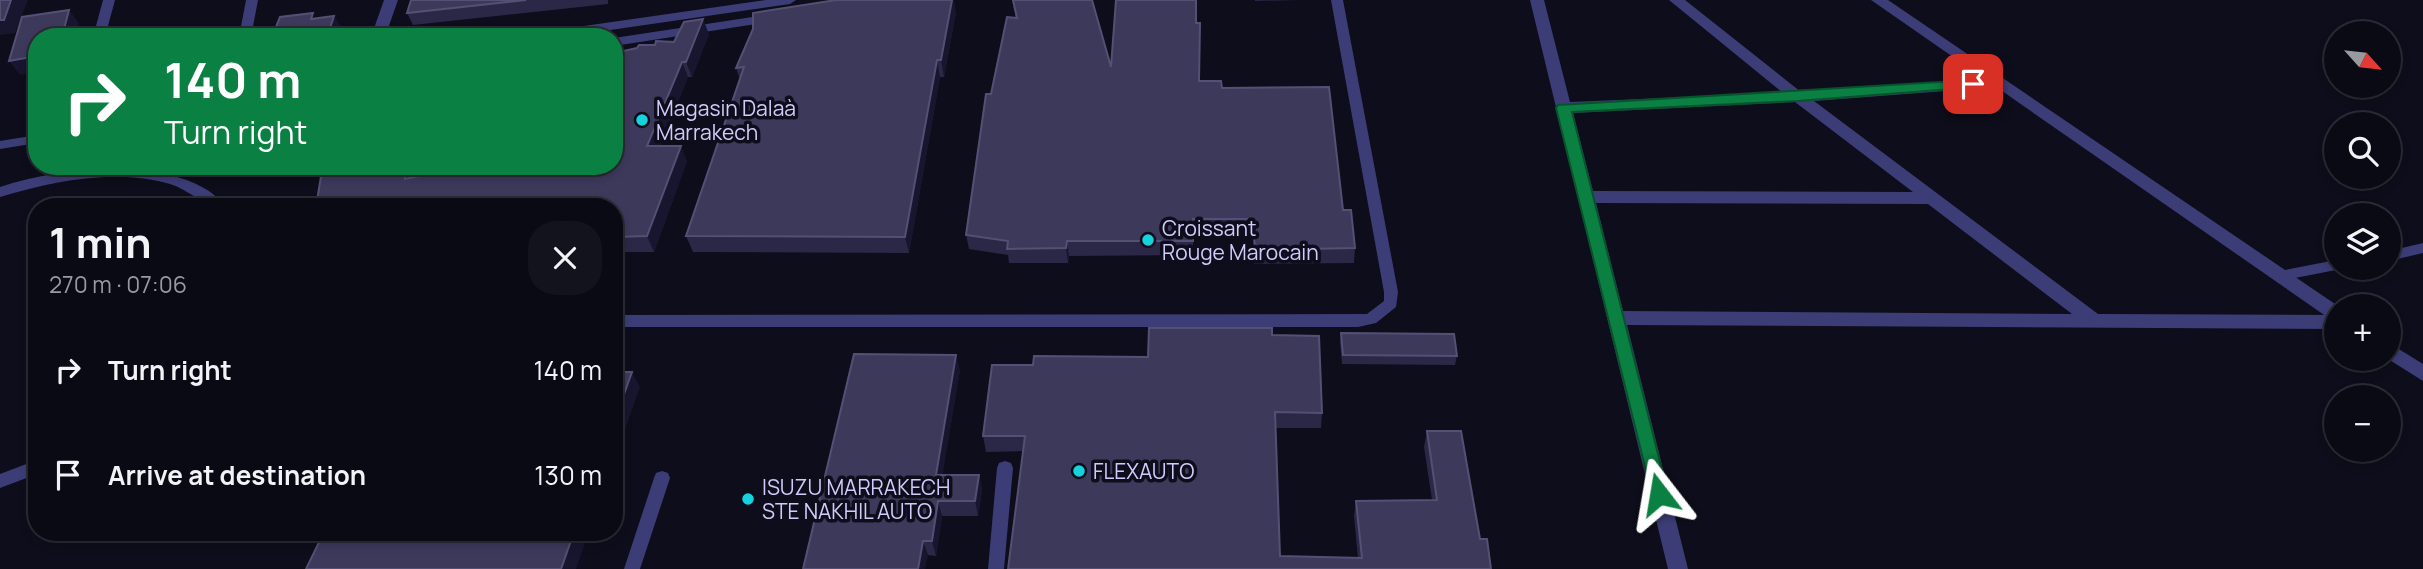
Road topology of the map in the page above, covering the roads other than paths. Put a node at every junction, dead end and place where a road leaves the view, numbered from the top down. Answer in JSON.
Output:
{"nodes":[{"id":1,"x":109,"y":0,"type":"edge"},
{"id":2,"x":252,"y":0,"type":"edge"},
{"id":3,"x":391,"y":0,"type":"edge"},
{"id":4,"x":790,"y":0,"type":"edge"},
{"id":5,"x":1337,"y":0,"type":"edge"},
{"id":6,"x":1536,"y":0,"type":"edge"},
{"id":7,"x":1676,"y":0,"type":"edge"},
{"id":8,"x":1878,"y":0,"type":"edge"},
{"id":9,"x":725,"y":5,"type":"edge"},
{"id":10,"x":787,"y":15,"type":"edge"},
{"id":11,"x":722,"y":25,"type":"junction"},
{"id":12,"x":101,"y":28,"type":"edge"},
{"id":13,"x":247,"y":28,"type":"edge"},
{"id":14,"x":381,"y":28,"type":"edge"},
{"id":15,"x":588,"y":28,"type":"edge"},
{"id":16,"x":623,"y":41,"type":"edge"},
{"id":17,"x":1998,"y":82,"type":"junction"},
{"id":18,"x":1798,"y":97,"type":"junction"},
{"id":19,"x":1563,"y":108,"type":"junction"},
{"id":20,"x":28,"y":140,"type":"edge"},
{"id":21,"x":0,"y":145,"type":"edge"},
{"id":22,"x":75,"y":175,"type":"edge"},
{"id":23,"x":150,"y":175,"type":"edge"},
{"id":24,"x":0,"y":192,"type":"edge"},
{"id":25,"x":207,"y":198,"type":"edge"},
{"id":26,"x":1586,"y":198,"type":"junction"},
{"id":27,"x":1932,"y":198,"type":"junction"},
{"id":28,"x":2423,"y":248,"type":"edge"},
{"id":29,"x":2401,"y":253,"type":"edge"},
{"id":30,"x":2324,"y":267,"type":"edge"},
{"id":31,"x":2280,"y":276,"type":"junction"},
{"id":32,"x":2324,"y":306,"type":"edge"},
{"id":33,"x":1616,"y":318,"type":"junction"},
{"id":34,"x":2092,"y":319,"type":"junction"},
{"id":35,"x":623,"y":321,"type":"edge"},
{"id":36,"x":2324,"y":322,"type":"edge"},
{"id":37,"x":2401,"y":358,"type":"edge"},
{"id":38,"x":2423,"y":374,"type":"edge"},
{"id":39,"x":1006,"y":468,"type":"dead end"},
{"id":40,"x":28,"y":470,"type":"edge"},
{"id":41,"x":662,"y":478,"type":"dead end"},
{"id":42,"x":0,"y":481,"type":"edge"},
{"id":43,"x":632,"y":569,"type":"edge"},
{"id":44,"x":996,"y":569,"type":"edge"},
{"id":45,"x":1678,"y":569,"type":"edge"}],
"edges":[{"from":1,"to":12,"type":"lane"},
{"from":2,"to":13,"type":"lane"},
{"from":3,"to":14,"type":"street"},
{"from":4,"to":9,"type":"lane"},
{"from":5,"to":35,"type":"lane"},
{"from":6,"to":19,"type":"street"},
{"from":7,"to":18,"type":"street"},
{"from":8,"to":17,"type":"street"},
{"from":9,"to":11,"type":"lane"},
{"from":9,"to":15,"type":"lane"},
{"from":10,"to":11,"type":"lane"},
{"from":11,"to":16,"type":"lane"},
{"from":17,"to":18,"type":"street"},
{"from":17,"to":31,"type":"street"},
{"from":18,"to":19,"type":"street"},
{"from":18,"to":27,"type":"street"},
{"from":19,"to":26,"type":"street"},
{"from":20,"to":21,"type":"lane"},
{"from":22,"to":24,"type":"lane"},
{"from":23,"to":25,"type":"lane"},
{"from":26,"to":27,"type":"street"},
{"from":26,"to":33,"type":"street"},
{"from":27,"to":34,"type":"street"},
{"from":28,"to":29,"type":"lane"},
{"from":30,"to":31,"type":"lane"},
{"from":31,"to":32,"type":"street"},
{"from":33,"to":34,"type":"street"},
{"from":33,"to":45,"type":"street"},
{"from":34,"to":36,"type":"street"},
{"from":37,"to":38,"type":"street"},
{"from":39,"to":44,"type":"lane"},
{"from":40,"to":42,"type":"lane"},
{"from":41,"to":43,"type":"lane"}]}
